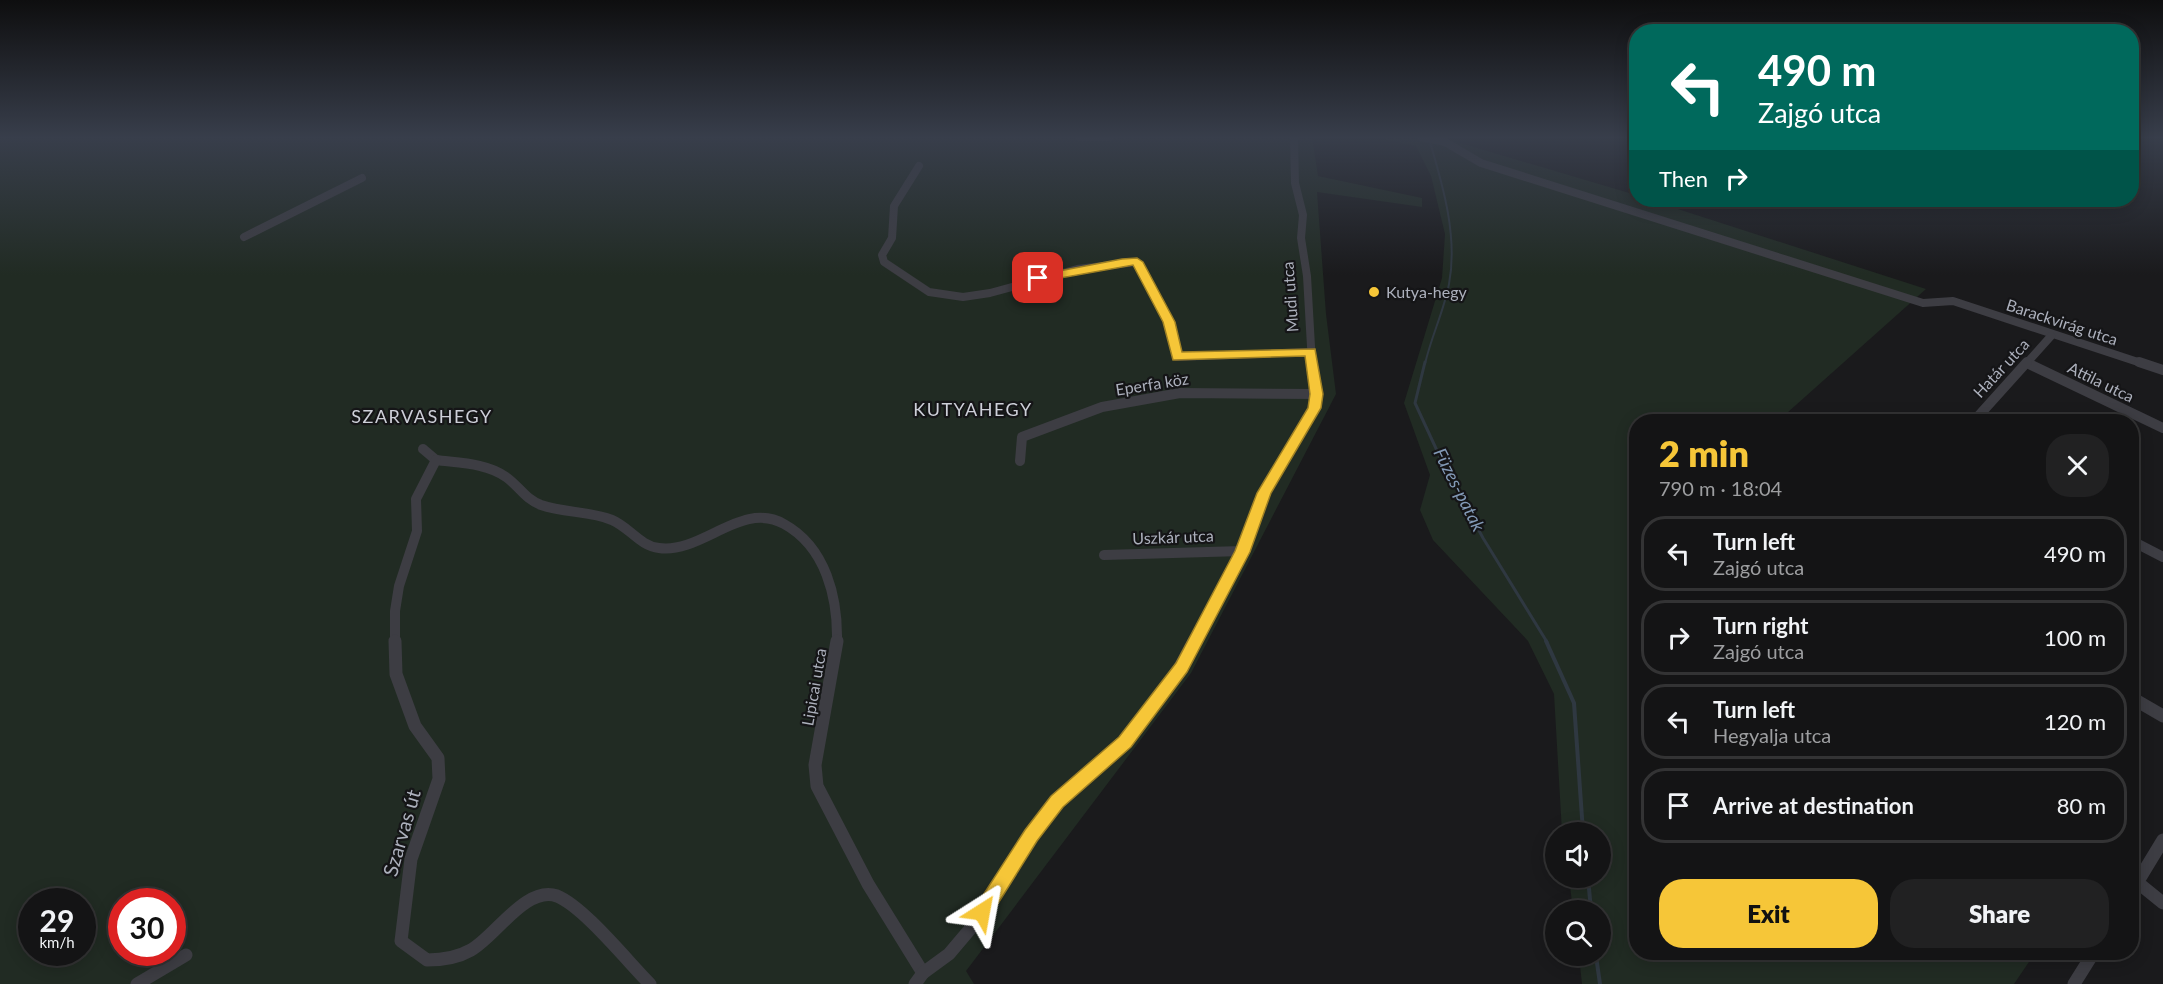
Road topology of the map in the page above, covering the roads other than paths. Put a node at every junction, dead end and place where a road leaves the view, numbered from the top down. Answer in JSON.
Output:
{"nodes":[{"id":1,"x":352,"y":183,"type":"edge"},
{"id":2,"x":908,"y":183,"type":"edge"},
{"id":3,"x":1295,"y":183,"type":"edge"},
{"id":4,"x":1543,"y":183,"type":"edge"},
{"id":5,"x":244,"y":237,"type":"dead end"},
{"id":6,"x":2051,"y":336,"type":"junction"},
{"id":7,"x":1311,"y":352,"type":"junction"},
{"id":8,"x":2027,"y":363,"type":"junction"},
{"id":9,"x":2163,"y":370,"type":"edge"},
{"id":10,"x":1317,"y":394,"type":"junction"},
{"id":11,"x":1980,"y":414,"type":"edge"},
{"id":12,"x":2134,"y":414,"type":"edge"},
{"id":13,"x":2139,"y":417,"type":"edge"},
{"id":14,"x":2163,"y":428,"type":"edge"},
{"id":15,"x":423,"y":449,"type":"dead end"},
{"id":16,"x":436,"y":460,"type":"junction"},
{"id":17,"x":1020,"y":461,"type":"dead end"},
{"id":18,"x":2139,"y":545,"type":"edge"},
{"id":19,"x":1242,"y":552,"type":"junction"},
{"id":20,"x":1104,"y":555,"type":"dead end"},
{"id":21,"x":2163,"y":557,"type":"edge"},
{"id":22,"x":2139,"y":702,"type":"edge"},
{"id":23,"x":2163,"y":716,"type":"edge"},
{"id":24,"x":2163,"y":840,"type":"edge"},
{"id":25,"x":2139,"y":879,"type":"edge"},
{"id":26,"x":2139,"y":890,"type":"edge"},
{"id":27,"x":2163,"y":903,"type":"edge"},
{"id":28,"x":2089,"y":960,"type":"edge"},
{"id":29,"x":167,"y":966,"type":"edge"},
{"id":30,"x":919,"y":978,"type":"edge"},
{"id":31,"x":137,"y":984,"type":"edge"},
{"id":32,"x":650,"y":984,"type":"edge"},
{"id":33,"x":2074,"y":984,"type":"edge"}],
"edges":[{"from":1,"to":5,"type":"street"},
{"from":2,"to":7,"type":"street"},
{"from":3,"to":7,"type":"street","name":"Mudi utca"},
{"from":4,"to":6,"type":"street","name":"Barackvirág utca"},
{"from":6,"to":8,"type":"street","name":"Határ utca"},
{"from":6,"to":9,"type":"street","name":"Barackvirág utca"},
{"from":7,"to":10,"type":"street","name":"Mudi utca"},
{"from":8,"to":11,"type":"street","name":"Határ utca"},
{"from":8,"to":12,"type":"street","name":"Attila utca"},
{"from":10,"to":17,"type":"street","name":"Eperfa köz"},
{"from":10,"to":19,"type":"street","name":"Mudi utca"},
{"from":13,"to":14,"type":"street","name":"Attila utca"},
{"from":15,"to":16,"type":"street"},
{"from":16,"to":30,"type":"street","name":"Lipicai utca"},
{"from":16,"to":32,"type":"street","name":"Szarvas út"},
{"from":18,"to":21,"type":"street"},
{"from":19,"to":20,"type":"street","name":"Uszkár utca"},
{"from":19,"to":30,"type":"street","name":"Mudi utca"},
{"from":22,"to":23,"type":"street"},
{"from":24,"to":25,"type":"street"},
{"from":26,"to":27,"type":"street"},
{"from":28,"to":33,"type":"street"},
{"from":29,"to":31,"type":"street"}]}
